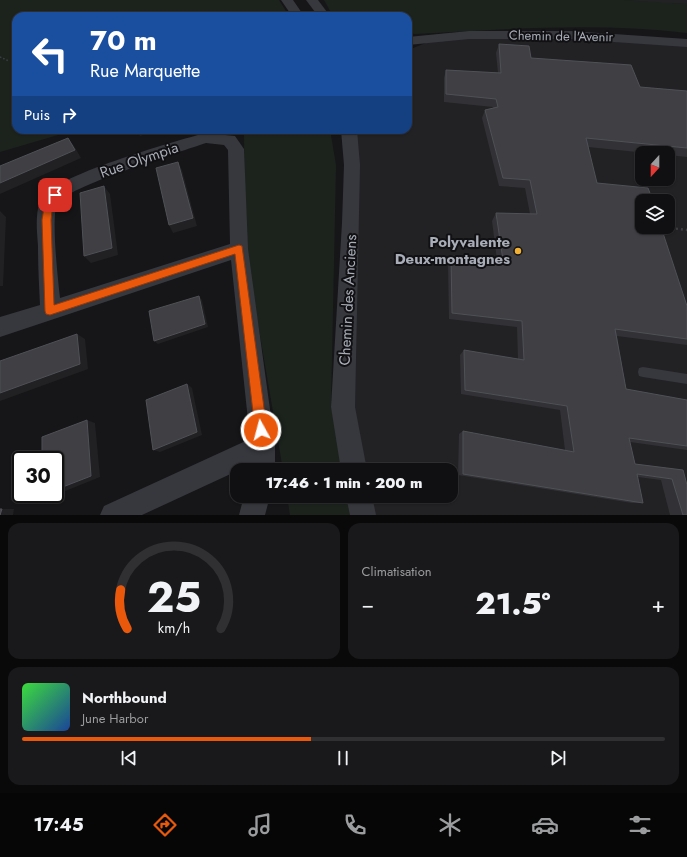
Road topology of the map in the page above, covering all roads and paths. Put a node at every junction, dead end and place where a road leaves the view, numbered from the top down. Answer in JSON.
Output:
{"nodes":[{"id":1,"x":287,"y":0,"type":"edge"},
{"id":2,"x":312,"y":0,"type":"edge"},
{"id":3,"x":295,"y":12,"type":"edge"},
{"id":4,"x":321,"y":12,"type":"edge"},
{"id":5,"x":412,"y":38,"type":"edge"},
{"id":6,"x":436,"y":39,"type":"junction"},
{"id":7,"x":412,"y":41,"type":"edge"},
{"id":8,"x":687,"y":42,"type":"edge"},
{"id":9,"x":412,"y":48,"type":"edge"},
{"id":10,"x":0,"y":57,"type":"edge"},
{"id":11,"x":9,"y":61,"type":"dead end"},
{"id":12,"x":349,"y":134,"type":"edge"},
{"id":13,"x":675,"y":228,"type":"edge"},
{"id":14,"x":687,"y":230,"type":"edge"},
{"id":15,"x":239,"y":249,"type":"junction"},
{"id":16,"x":50,"y":311,"type":"junction"},
{"id":17,"x":0,"y":327,"type":"edge"},
{"id":18,"x":643,"y":372,"type":"dead end"},
{"id":19,"x":687,"y":379,"type":"edge"},
{"id":20,"x":263,"y":458,"type":"edge"},
{"id":21,"x":353,"y":463,"type":"edge"},
{"id":22,"x":255,"y":503,"type":"edge"},
{"id":23,"x":360,"y":503,"type":"edge"},
{"id":24,"x":113,"y":515,"type":"edge"},
{"id":25,"x":252,"y":515,"type":"edge"},
{"id":26,"x":363,"y":515,"type":"edge"}],
"edges":[{"from":1,"to":3,"type":"street"},
{"from":2,"to":4,"type":"street"},
{"from":5,"to":6,"type":"street","name":"Chemin de l'Avenir"},
{"from":6,"to":7,"type":"street","name":"Chemin de l'Avenir"},
{"from":6,"to":8,"type":"street","name":"Chemin de l'Avenir"},
{"from":6,"to":9,"type":"street","name":"Chemin de l'Avenir"},
{"from":10,"to":11,"type":"path"},
{"from":12,"to":21,"type":"street","name":"Chemin des Anciens"},
{"from":13,"to":14,"type":"path"},
{"from":15,"to":16,"type":"street"},
{"from":15,"to":16,"type":"street","name":"Rue Olympia"},
{"from":15,"to":20,"type":"street","name":"Rue Olympia"},
{"from":16,"to":17,"type":"street"},
{"from":18,"to":19,"type":"lane"},
{"from":20,"to":24,"type":"street"},
{"from":22,"to":25,"type":"street"},
{"from":23,"to":26,"type":"street"}]}
